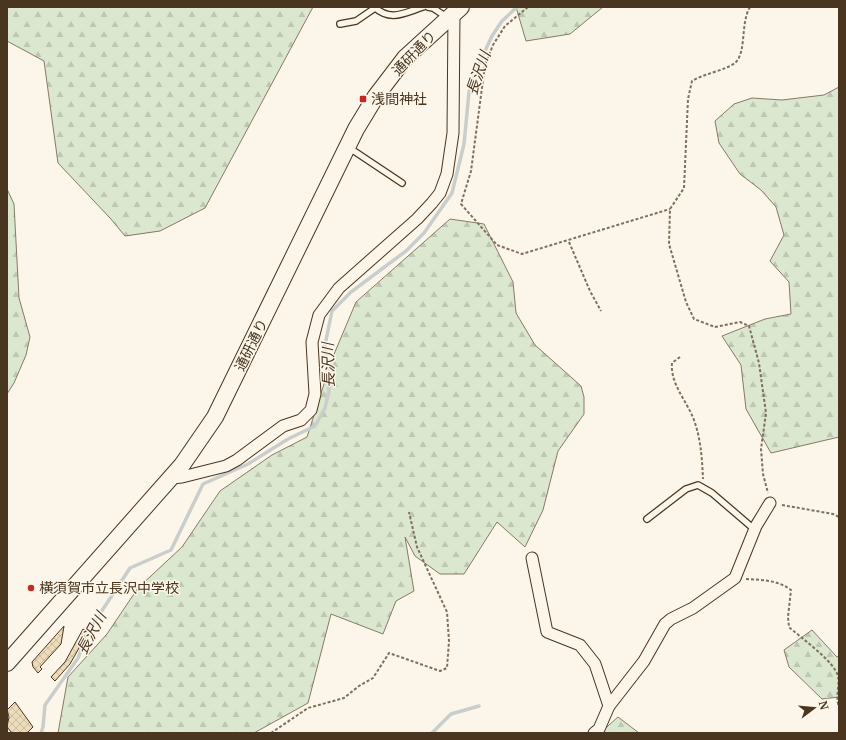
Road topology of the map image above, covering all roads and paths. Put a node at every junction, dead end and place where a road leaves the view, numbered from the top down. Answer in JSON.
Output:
{"nodes":[{"id":1,"x":374,"y":7,"type":"edge"},
{"id":2,"x":423,"y":7,"type":"edge"},
{"id":3,"x":428,"y":7,"type":"edge"},
{"id":4,"x":528,"y":7,"type":"edge"},
{"id":5,"x":750,"y":7,"type":"edge"},
{"id":6,"x":454,"y":13,"type":"edge"},
{"id":7,"x":340,"y":24,"type":"dead end"},
{"id":8,"x":348,"y":147,"type":"junction"},
{"id":9,"x":402,"y":183,"type":"dead end"},
{"id":10,"x":670,"y":209,"type":"junction"},
{"id":11,"x":569,"y":241,"type":"junction"},
{"id":12,"x":601,"y":311,"type":"dead end"},
{"id":13,"x":680,"y":357,"type":"dead end"},
{"id":14,"x":171,"y":478,"type":"junction"},
{"id":15,"x":704,"y":488,"type":"junction"},
{"id":16,"x":770,"y":503,"type":"junction"},
{"id":17,"x":409,"y":512,"type":"dead end"},
{"id":18,"x":839,"y":517,"type":"edge"},
{"id":19,"x":647,"y":519,"type":"dead end"},
{"id":20,"x":754,"y":529,"type":"junction"},
{"id":21,"x":532,"y":558,"type":"dead end"},
{"id":22,"x":735,"y":578,"type":"junction"},
{"id":23,"x":7,"y":662,"type":"edge"},
{"id":24,"x":609,"y":706,"type":"junction"},
{"id":25,"x":839,"y":707,"type":"edge"},
{"id":26,"x":271,"y":733,"type":"edge"},
{"id":27,"x":594,"y":733,"type":"edge"}],
"edges":[{"from":1,"to":2,"type":"lane"},
{"from":1,"to":7,"type":"lane"},
{"from":3,"to":6,"type":"lane"},
{"from":4,"to":11,"type":"path"},
{"from":5,"to":10,"type":"path"},
{"from":6,"to":8,"type":"street","name":"通研通り"},
{"from":6,"to":14,"type":"street"},
{"from":8,"to":9,"type":"lane"},
{"from":8,"to":14,"type":"street","name":"通研通り"},
{"from":10,"to":11,"type":"path"},
{"from":10,"to":16,"type":"path"},
{"from":11,"to":12,"type":"path"},
{"from":13,"to":15,"type":"path"},
{"from":14,"to":23,"type":"street","name":"通研通り"},
{"from":15,"to":19,"type":"lane"},
{"from":15,"to":20,"type":"lane"},
{"from":16,"to":18,"type":"path"},
{"from":16,"to":20,"type":"street"},
{"from":17,"to":26,"type":"path"},
{"from":20,"to":22,"type":"street"},
{"from":21,"to":24,"type":"street"},
{"from":22,"to":24,"type":"street"},
{"from":22,"to":25,"type":"path"},
{"from":24,"to":27,"type":"street"}]}
